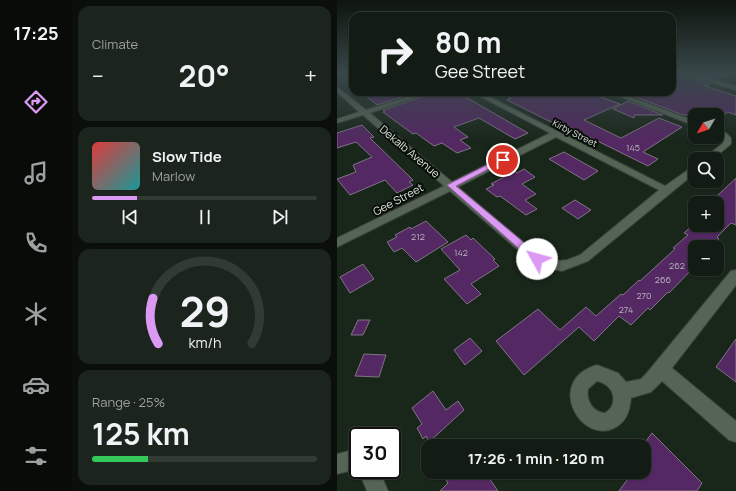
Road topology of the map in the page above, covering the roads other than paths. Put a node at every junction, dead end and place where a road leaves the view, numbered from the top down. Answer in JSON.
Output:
{"nodes":[{"id":1,"x":346,"y":97,"type":"edge"},
{"id":2,"x":413,"y":97,"type":"edge"},
{"id":3,"x":484,"y":97,"type":"edge"},
{"id":4,"x":624,"y":97,"type":"edge"},
{"id":5,"x":364,"y":112,"type":"junction"},
{"id":6,"x":337,"y":121,"type":"edge"},
{"id":7,"x":688,"y":121,"type":"edge"},
{"id":8,"x":555,"y":134,"type":"junction"},
{"id":9,"x":724,"y":137,"type":"edge"},
{"id":10,"x":716,"y":152,"type":"edge"},
{"id":11,"x":688,"y":173,"type":"edge"},
{"id":12,"x":451,"y":185,"type":"junction"},
{"id":13,"x":666,"y":190,"type":"junction"},
{"id":14,"x":337,"y":243,"type":"edge"},
{"id":15,"x":736,"y":275,"type":"edge"},
{"id":16,"x":661,"y":369,"type":"junction"},
{"id":17,"x":622,"y":392,"type":"dead end"},
{"id":18,"x":736,"y":433,"type":"edge"},
{"id":19,"x":349,"y":461,"type":"edge"},
{"id":20,"x":337,"y":464,"type":"edge"},
{"id":21,"x":372,"y":479,"type":"edge"},
{"id":22,"x":378,"y":491,"type":"edge"}],
"edges":[{"from":1,"to":5,"type":"street","name":"Dekalb Avenue"},
{"from":2,"to":5,"type":"street"},
{"from":3,"to":8,"type":"street","name":"Kirby Street"},
{"from":4,"to":7,"type":"street"},
{"from":5,"to":6,"type":"street"},
{"from":5,"to":12,"type":"street","name":"Dekalb Avenue"},
{"from":8,"to":12,"type":"street","name":"Gee Street"},
{"from":8,"to":13,"type":"street","name":"Kirby Street"},
{"from":9,"to":10,"type":"street"},
{"from":11,"to":13,"type":"street"},
{"from":12,"to":13,"type":"street","name":"Dekalb Avenue"},
{"from":12,"to":14,"type":"street","name":"Gee Street"},
{"from":15,"to":16,"type":"street"},
{"from":16,"to":17,"type":"street"},
{"from":16,"to":18,"type":"street"},
{"from":19,"to":20,"type":"street"},
{"from":21,"to":22,"type":"street"}]}
